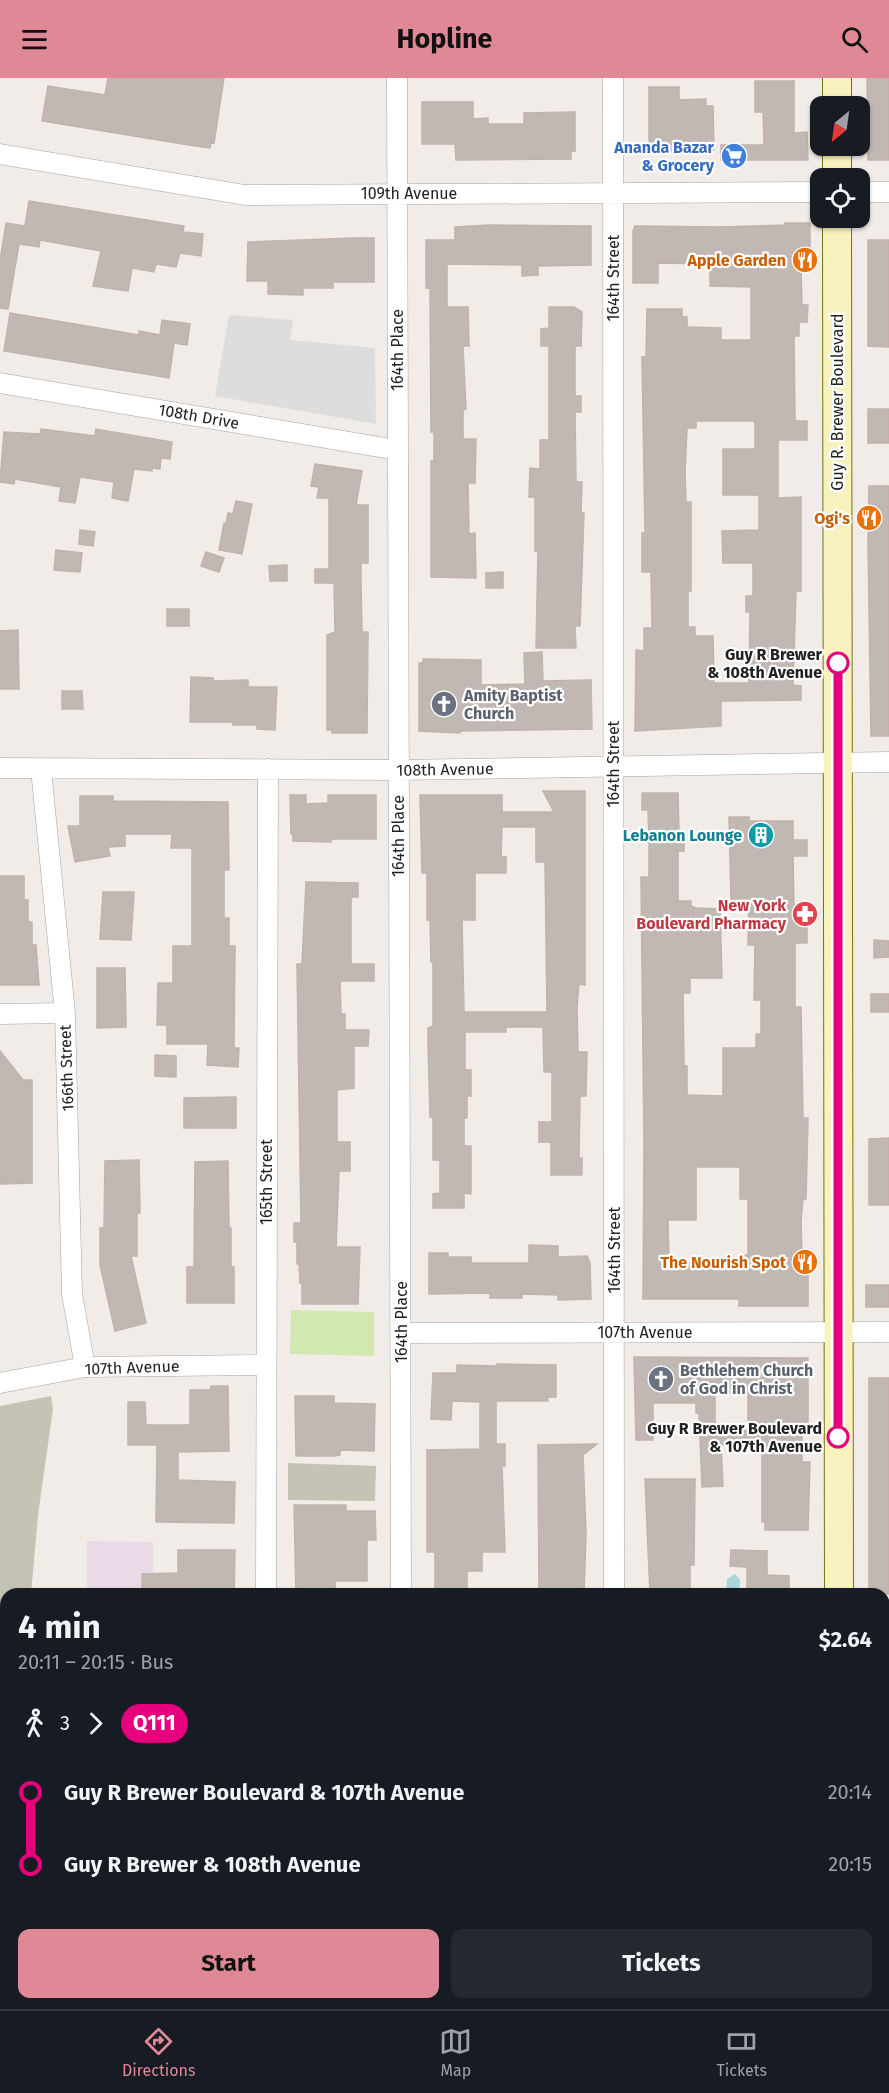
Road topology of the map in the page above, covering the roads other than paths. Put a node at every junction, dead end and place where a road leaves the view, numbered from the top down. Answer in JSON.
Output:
{"nodes":[{"id":1,"x":397,"y":78,"type":"edge"},
{"id":2,"x":613,"y":78,"type":"edge"},
{"id":3,"x":837,"y":78,"type":"edge"},
{"id":4,"x":837,"y":96,"type":"edge"},
{"id":5,"x":0,"y":154,"type":"edge"},
{"id":6,"x":614,"y":192,"type":"junction"},
{"id":7,"x":810,"y":192,"type":"edge"},
{"id":8,"x":870,"y":192,"type":"edge"},
{"id":9,"x":889,"y":192,"type":"edge"},
{"id":10,"x":397,"y":193,"type":"junction"},
{"id":11,"x":837,"y":228,"type":"edge"},
{"id":12,"x":0,"y":382,"type":"edge"},
{"id":13,"x":398,"y":450,"type":"junction"},
{"id":14,"x":838,"y":762,"type":"junction"},
{"id":15,"x":889,"y":762,"type":"edge"},
{"id":16,"x":613,"y":767,"type":"junction"},
{"id":17,"x":0,"y":768,"type":"edge"},
{"id":18,"x":41,"y":769,"type":"junction"},
{"id":19,"x":268,"y":769,"type":"junction"},
{"id":20,"x":398,"y":770,"type":"junction"},
{"id":21,"x":65,"y":1013,"type":"junction"},
{"id":22,"x":0,"y":1014,"type":"edge"},
{"id":23,"x":614,"y":1332,"type":"junction"},
{"id":24,"x":838,"y":1332,"type":"junction"},
{"id":25,"x":889,"y":1332,"type":"edge"},
{"id":26,"x":401,"y":1333,"type":"junction"},
{"id":27,"x":265,"y":1365,"type":"junction"},
{"id":28,"x":85,"y":1367,"type":"junction"},
{"id":29,"x":0,"y":1383,"type":"edge"},
{"id":30,"x":266,"y":1588,"type":"edge"},
{"id":31,"x":401,"y":1588,"type":"edge"},
{"id":32,"x":614,"y":1588,"type":"edge"},
{"id":33,"x":839,"y":1588,"type":"edge"}],
"edges":[{"from":1,"to":10,"type":"street","name":"164th Place"},
{"from":2,"to":6,"type":"street","name":"164th Street"},
{"from":3,"to":4,"type":"main road"},
{"from":5,"to":10,"type":"street","name":"109th Avenue"},
{"from":6,"to":7,"type":"street","name":"109th Avenue"},
{"from":6,"to":10,"type":"street","name":"109th Avenue"},
{"from":6,"to":16,"type":"street","name":"164th Street"},
{"from":8,"to":9,"type":"street"},
{"from":10,"to":13,"type":"street","name":"164th Place"},
{"from":11,"to":14,"type":"main road","name":"Guy R. Brewer Boulevard"},
{"from":12,"to":13,"type":"street","name":"108th Drive"},
{"from":13,"to":20,"type":"street","name":"164th Place"},
{"from":14,"to":15,"type":"street","name":"108th Avenue"},
{"from":14,"to":16,"type":"street","name":"108th Avenue"},
{"from":14,"to":24,"type":"main road","name":"Guy R. Brewer Boulevard"},
{"from":16,"to":20,"type":"street","name":"108th Avenue"},
{"from":16,"to":23,"type":"street","name":"164th Street"},
{"from":17,"to":18,"type":"street","name":"108th Avenue"},
{"from":18,"to":19,"type":"street","name":"108th Avenue"},
{"from":18,"to":21,"type":"street","name":"166th Street"},
{"from":19,"to":20,"type":"street","name":"108th Avenue"},
{"from":19,"to":27,"type":"street","name":"165th Street"},
{"from":20,"to":26,"type":"street","name":"164th Place"},
{"from":21,"to":22,"type":"street"},
{"from":21,"to":28,"type":"street","name":"166th Street"},
{"from":23,"to":24,"type":"street","name":"107th Avenue"},
{"from":23,"to":26,"type":"street","name":"107th Avenue"},
{"from":23,"to":32,"type":"street","name":"164th Street"},
{"from":24,"to":25,"type":"street","name":"107th Avenue"},
{"from":24,"to":33,"type":"main road","name":"Guy R. Brewer Boulevard"},
{"from":26,"to":31,"type":"street","name":"164th Place"},
{"from":27,"to":28,"type":"street","name":"107th Avenue"},
{"from":27,"to":30,"type":"street","name":"165th Street"},
{"from":28,"to":29,"type":"street","name":"107th Avenue"}]}
